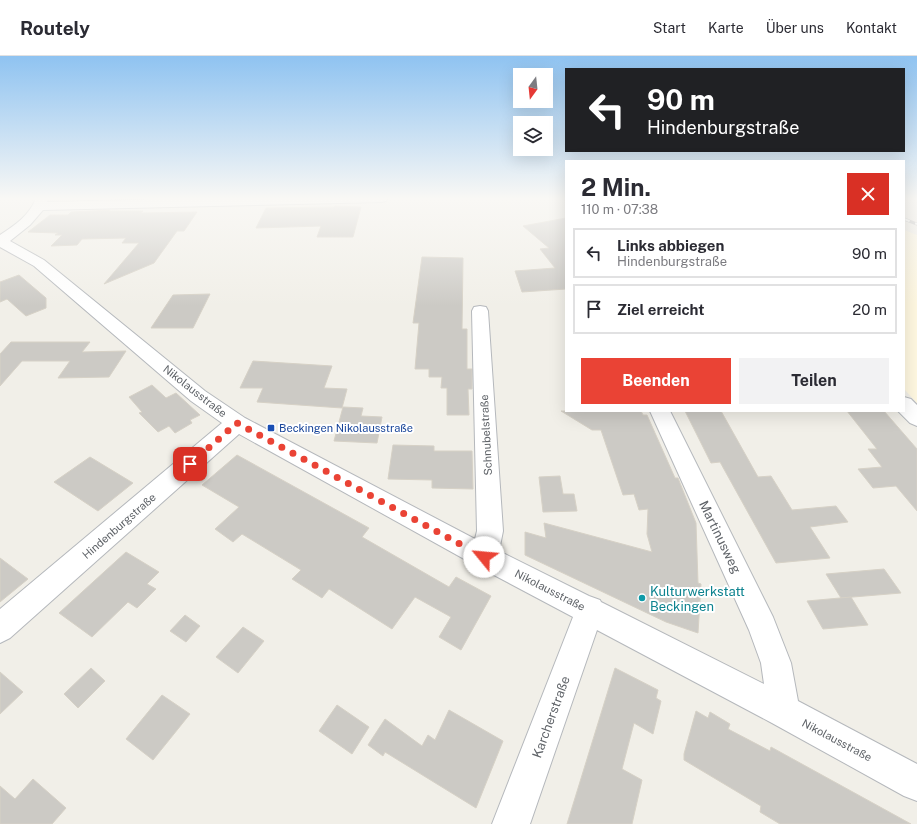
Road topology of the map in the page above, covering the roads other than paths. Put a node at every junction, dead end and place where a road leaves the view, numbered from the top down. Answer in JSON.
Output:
{"nodes":[{"id":1,"x":10,"y":234,"type":"edge"},
{"id":2,"x":0,"y":241,"type":"edge"},
{"id":3,"x":480,"y":311,"type":"dead end"},
{"id":4,"x":905,"y":405,"type":"edge"},
{"id":5,"x":660,"y":412,"type":"edge"},
{"id":6,"x":917,"y":418,"type":"edge"},
{"id":7,"x":237,"y":423,"type":"junction"},
{"id":8,"x":484,"y":557,"type":"junction"},
{"id":9,"x":590,"y":610,"type":"junction"},
{"id":10,"x":0,"y":628,"type":"edge"},
{"id":11,"x":784,"y":711,"type":"junction"},
{"id":12,"x":917,"y":783,"type":"edge"},
{"id":13,"x":512,"y":824,"type":"edge"}],
"edges":[{"from":1,"to":2,"type":"street"},
{"from":2,"to":7,"type":"street","name":"Nikolausstraße"},
{"from":3,"to":8,"type":"street","name":"Schnubelstraße"},
{"from":4,"to":6,"type":"street"},
{"from":5,"to":11,"type":"street","name":"Martinusweg"},
{"from":7,"to":8,"type":"street","name":"Nikolausstraße"},
{"from":7,"to":10,"type":"street","name":"Hindenburgstraße"},
{"from":8,"to":9,"type":"street","name":"Nikolausstraße"},
{"from":9,"to":11,"type":"street","name":"Nikolausstraße"},
{"from":9,"to":13,"type":"street","name":"Karcherstraße"},
{"from":11,"to":12,"type":"street","name":"Nikolausstraße"}]}
